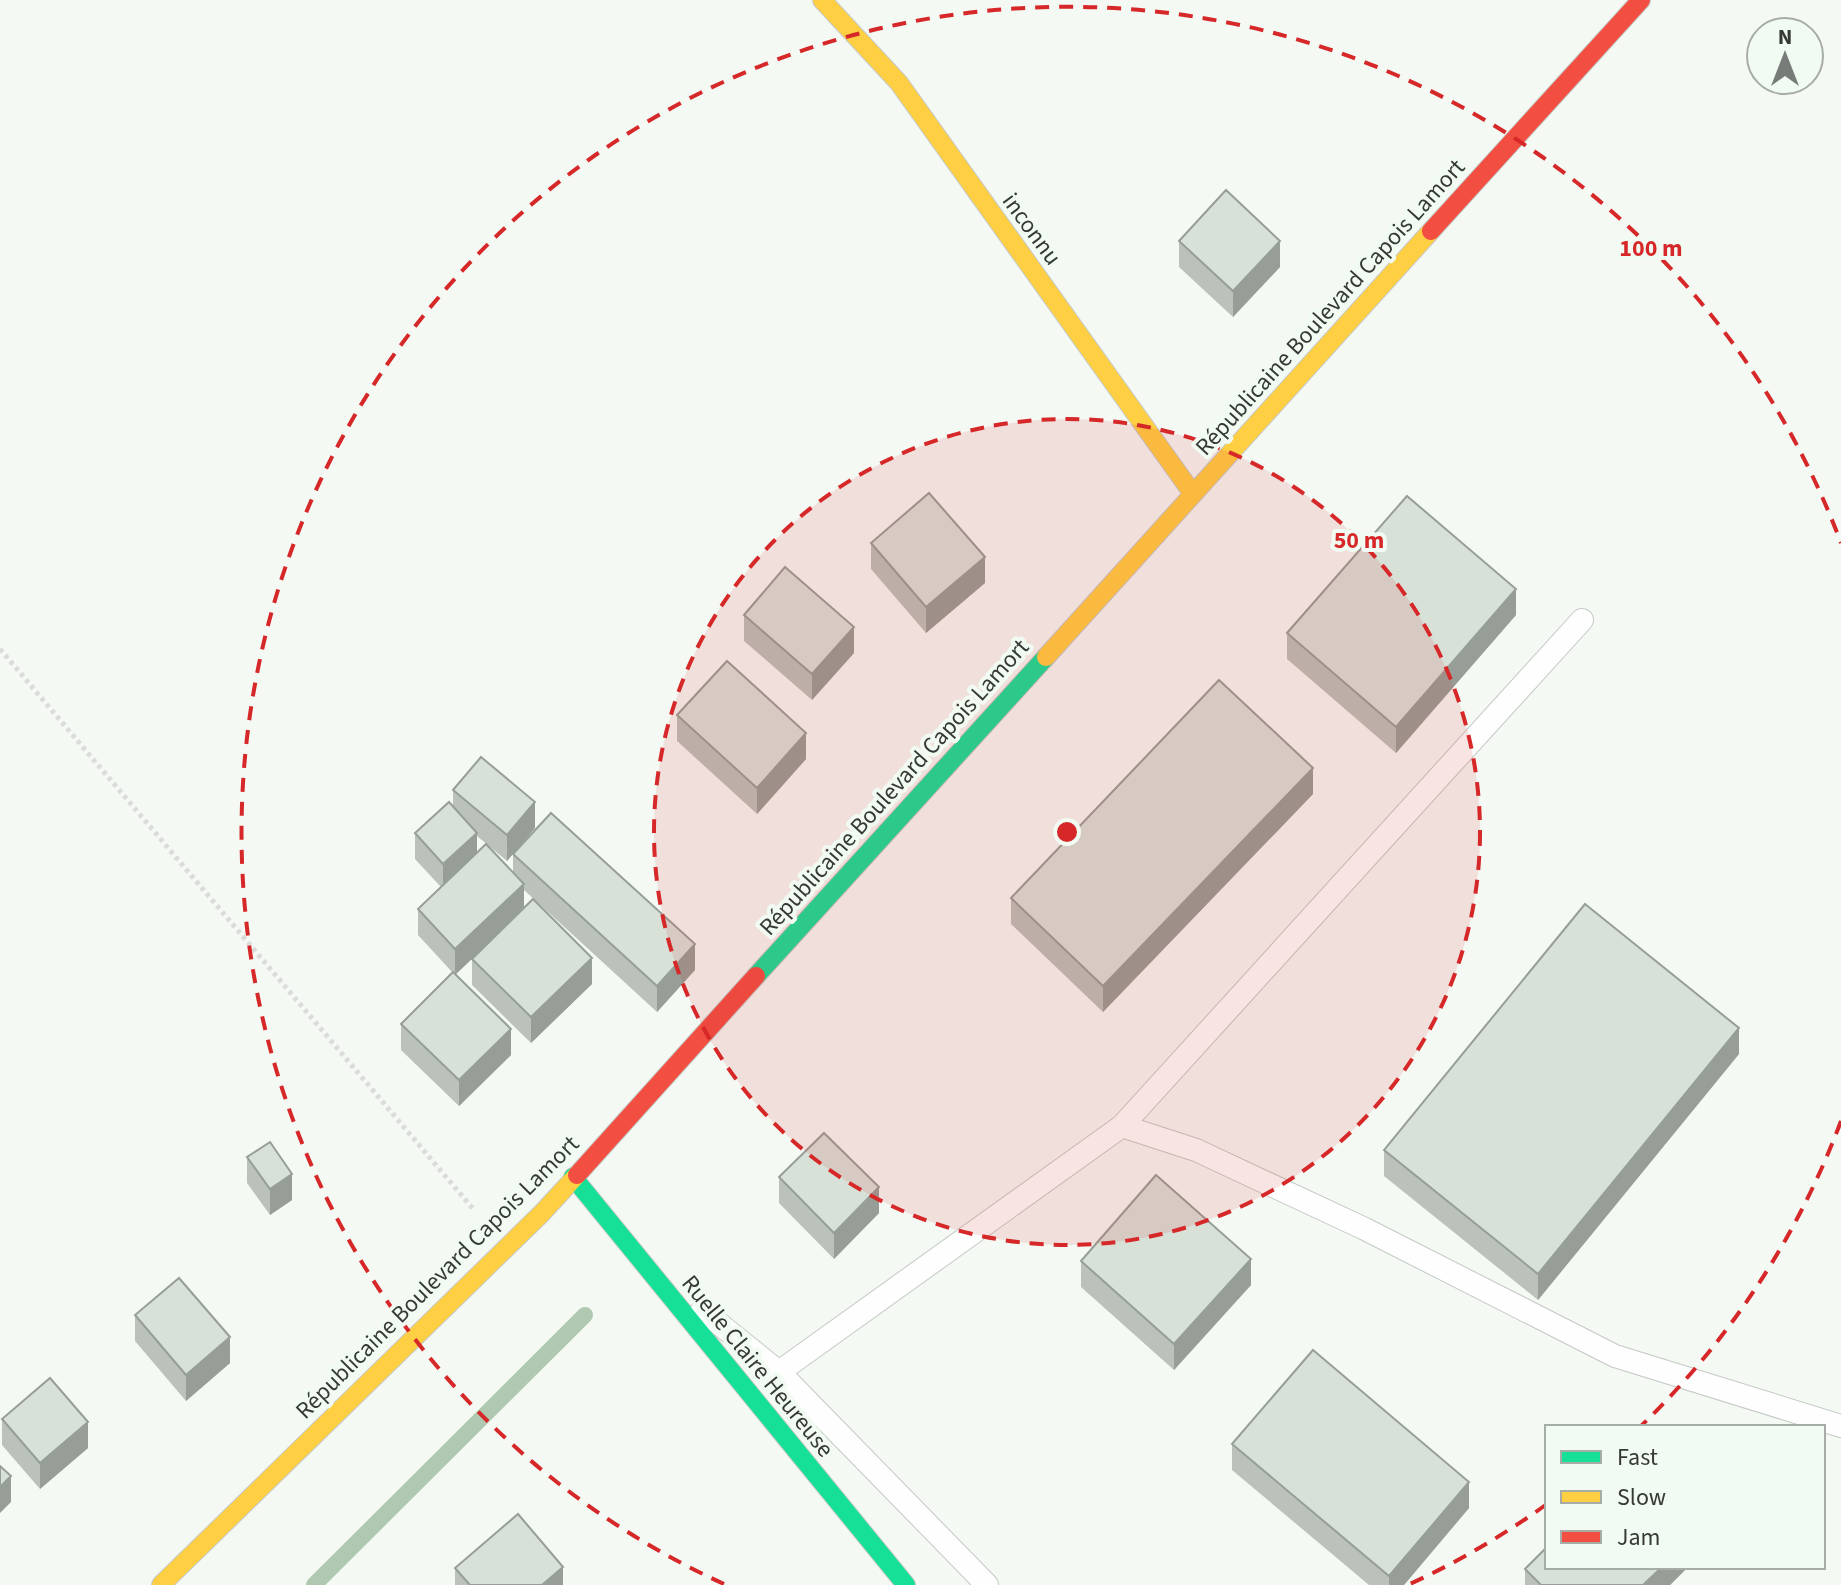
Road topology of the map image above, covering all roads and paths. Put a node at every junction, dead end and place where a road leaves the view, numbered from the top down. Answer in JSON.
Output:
{"nodes":[{"id":1,"x":822,"y":0,"type":"edge"},
{"id":2,"x":1641,"y":0,"type":"edge"},
{"id":3,"x":1193,"y":494,"type":"junction"},
{"id":4,"x":1582,"y":620,"type":"dead end"},
{"id":5,"x":0,"y":649,"type":"edge"},
{"id":6,"x":1122,"y":1126,"type":"junction"},
{"id":7,"x":573,"y":1177,"type":"junction"},
{"id":8,"x":505,"y":1247,"type":"junction"},
{"id":9,"x":779,"y":1372,"type":"junction"},
{"id":10,"x":1841,"y":1426,"type":"edge"},
{"id":11,"x":161,"y":1585,"type":"edge"},
{"id":12,"x":906,"y":1585,"type":"edge"},
{"id":13,"x":987,"y":1585,"type":"edge"}],
"edges":[{"from":1,"to":3,"type":"street","name":"inconnu"},
{"from":2,"to":3,"type":"street","name":"Républicaine Boulevard Capois Lamort"},
{"from":3,"to":7,"type":"street","name":"Républicaine Boulevard Capois Lamort"},
{"from":4,"to":6,"type":"lane"},
{"from":5,"to":8,"type":"path"},
{"from":6,"to":9,"type":"lane"},
{"from":6,"to":10,"type":"lane"},
{"from":7,"to":8,"type":"street","name":"Républicaine Boulevard Capois Lamort"},
{"from":7,"to":9,"type":"lane"},
{"from":7,"to":12,"type":"street","name":"Ruelle Claire Heureuse"},
{"from":8,"to":11,"type":"street","name":"Républicaine Boulevard Capois Lamort"},
{"from":9,"to":13,"type":"lane"}]}
